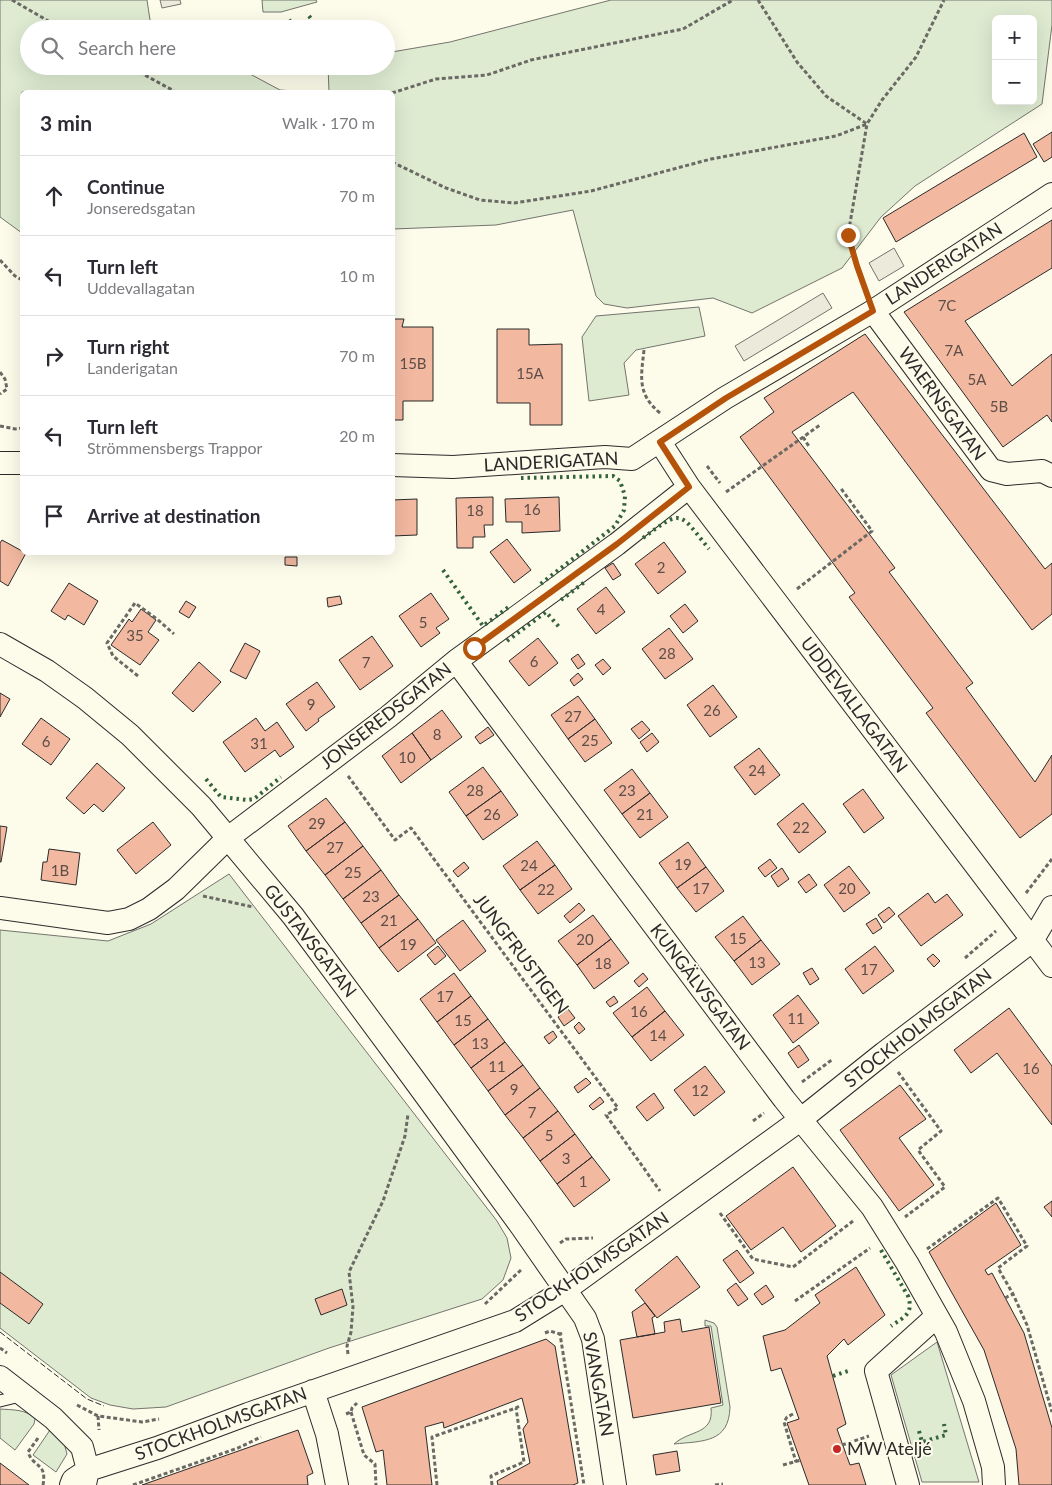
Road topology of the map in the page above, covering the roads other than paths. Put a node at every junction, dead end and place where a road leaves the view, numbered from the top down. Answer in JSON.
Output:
{"nodes":[{"id":1,"x":1052,"y":194,"type":"edge"},
{"id":2,"x":873,"y":311,"type":"junction"},
{"id":3,"x":660,"y":442,"type":"junction"},
{"id":4,"x":0,"y":463,"type":"edge"},
{"id":5,"x":20,"y":463,"type":"edge"},
{"id":6,"x":395,"y":466,"type":"edge"},
{"id":7,"x":1052,"y":476,"type":"edge"},
{"id":8,"x":689,"y":487,"type":"junction"},
{"id":9,"x":0,"y":644,"type":"edge"},
{"id":10,"x":456,"y":661,"type":"junction"},
{"id":11,"x":228,"y":838,"type":"junction"},
{"id":12,"x":1052,"y":907,"type":"edge"},
{"id":13,"x":0,"y":908,"type":"edge"},
{"id":14,"x":1032,"y":941,"type":"junction"},
{"id":15,"x":1052,"y":966,"type":"edge"},
{"id":16,"x":800,"y":1120,"type":"junction"},
{"id":17,"x":565,"y":1290,"type":"junction"},
{"id":18,"x":937,"y":1316,"type":"junction"},
{"id":19,"x":0,"y":1377,"type":"edge"},
{"id":20,"x":313,"y":1391,"type":"junction"},
{"id":21,"x":24,"y":1395,"type":"junction"},
{"id":22,"x":0,"y":1401,"type":"edge"},
{"id":23,"x":86,"y":1477,"type":"edge"},
{"id":24,"x":71,"y":1485,"type":"edge"},
{"id":25,"x":337,"y":1485,"type":"edge"},
{"id":26,"x":615,"y":1485,"type":"edge"},
{"id":27,"x":908,"y":1485,"type":"edge"},
{"id":28,"x":994,"y":1485,"type":"edge"}],
"edges":[{"from":1,"to":2,"type":"street","name":"LANDERIGATAN"},
{"from":2,"to":3,"type":"street","name":"LANDERIGATAN"},
{"from":2,"to":7,"type":"street","name":"WAERNSGATAN"},
{"from":3,"to":6,"type":"street","name":"LANDERIGATAN"},
{"from":3,"to":8,"type":"street","name":"UDDEVALLAGATAN"},
{"from":4,"to":5,"type":"street"},
{"from":8,"to":10,"type":"street","name":"JONSEREDSGATAN"},
{"from":8,"to":14,"type":"street","name":"UDDEVALLAGATAN"},
{"from":9,"to":11,"type":"street","name":"GUSTAVSGATAN"},
{"from":10,"to":11,"type":"street","name":"JONSEREDSGATAN"},
{"from":10,"to":16,"type":"street","name":"KUNGÄLVSGATAN"},
{"from":11,"to":13,"type":"street","name":"JONSEREDSGATAN"},
{"from":11,"to":17,"type":"street","name":"GUSTAVSGATAN"},
{"from":12,"to":14,"type":"street","name":"STOCKHOLMSGATAN"},
{"from":14,"to":15,"type":"street","name":"UDDEVALLAGATAN"},
{"from":14,"to":16,"type":"street","name":"STOCKHOLMSGATAN"},
{"from":16,"to":17,"type":"street","name":"STOCKHOLMSGATAN"},
{"from":16,"to":18,"type":"street","name":"KUNGÄLVSGATAN"},
{"from":17,"to":20,"type":"street","name":"STOCKHOLMSGATAN"},
{"from":17,"to":26,"type":"street","name":"SVANGATAN"},
{"from":18,"to":27,"type":"street"},
{"from":18,"to":28,"type":"street","name":"KUNGÄLVSGATAN"},
{"from":19,"to":21,"type":"street"},
{"from":20,"to":23,"type":"street","name":"STOCKHOLMSGATAN"},
{"from":20,"to":25,"type":"street"},
{"from":21,"to":22,"type":"lane"},
{"from":21,"to":23,"type":"street"},
{"from":23,"to":24,"type":"street"}]}
